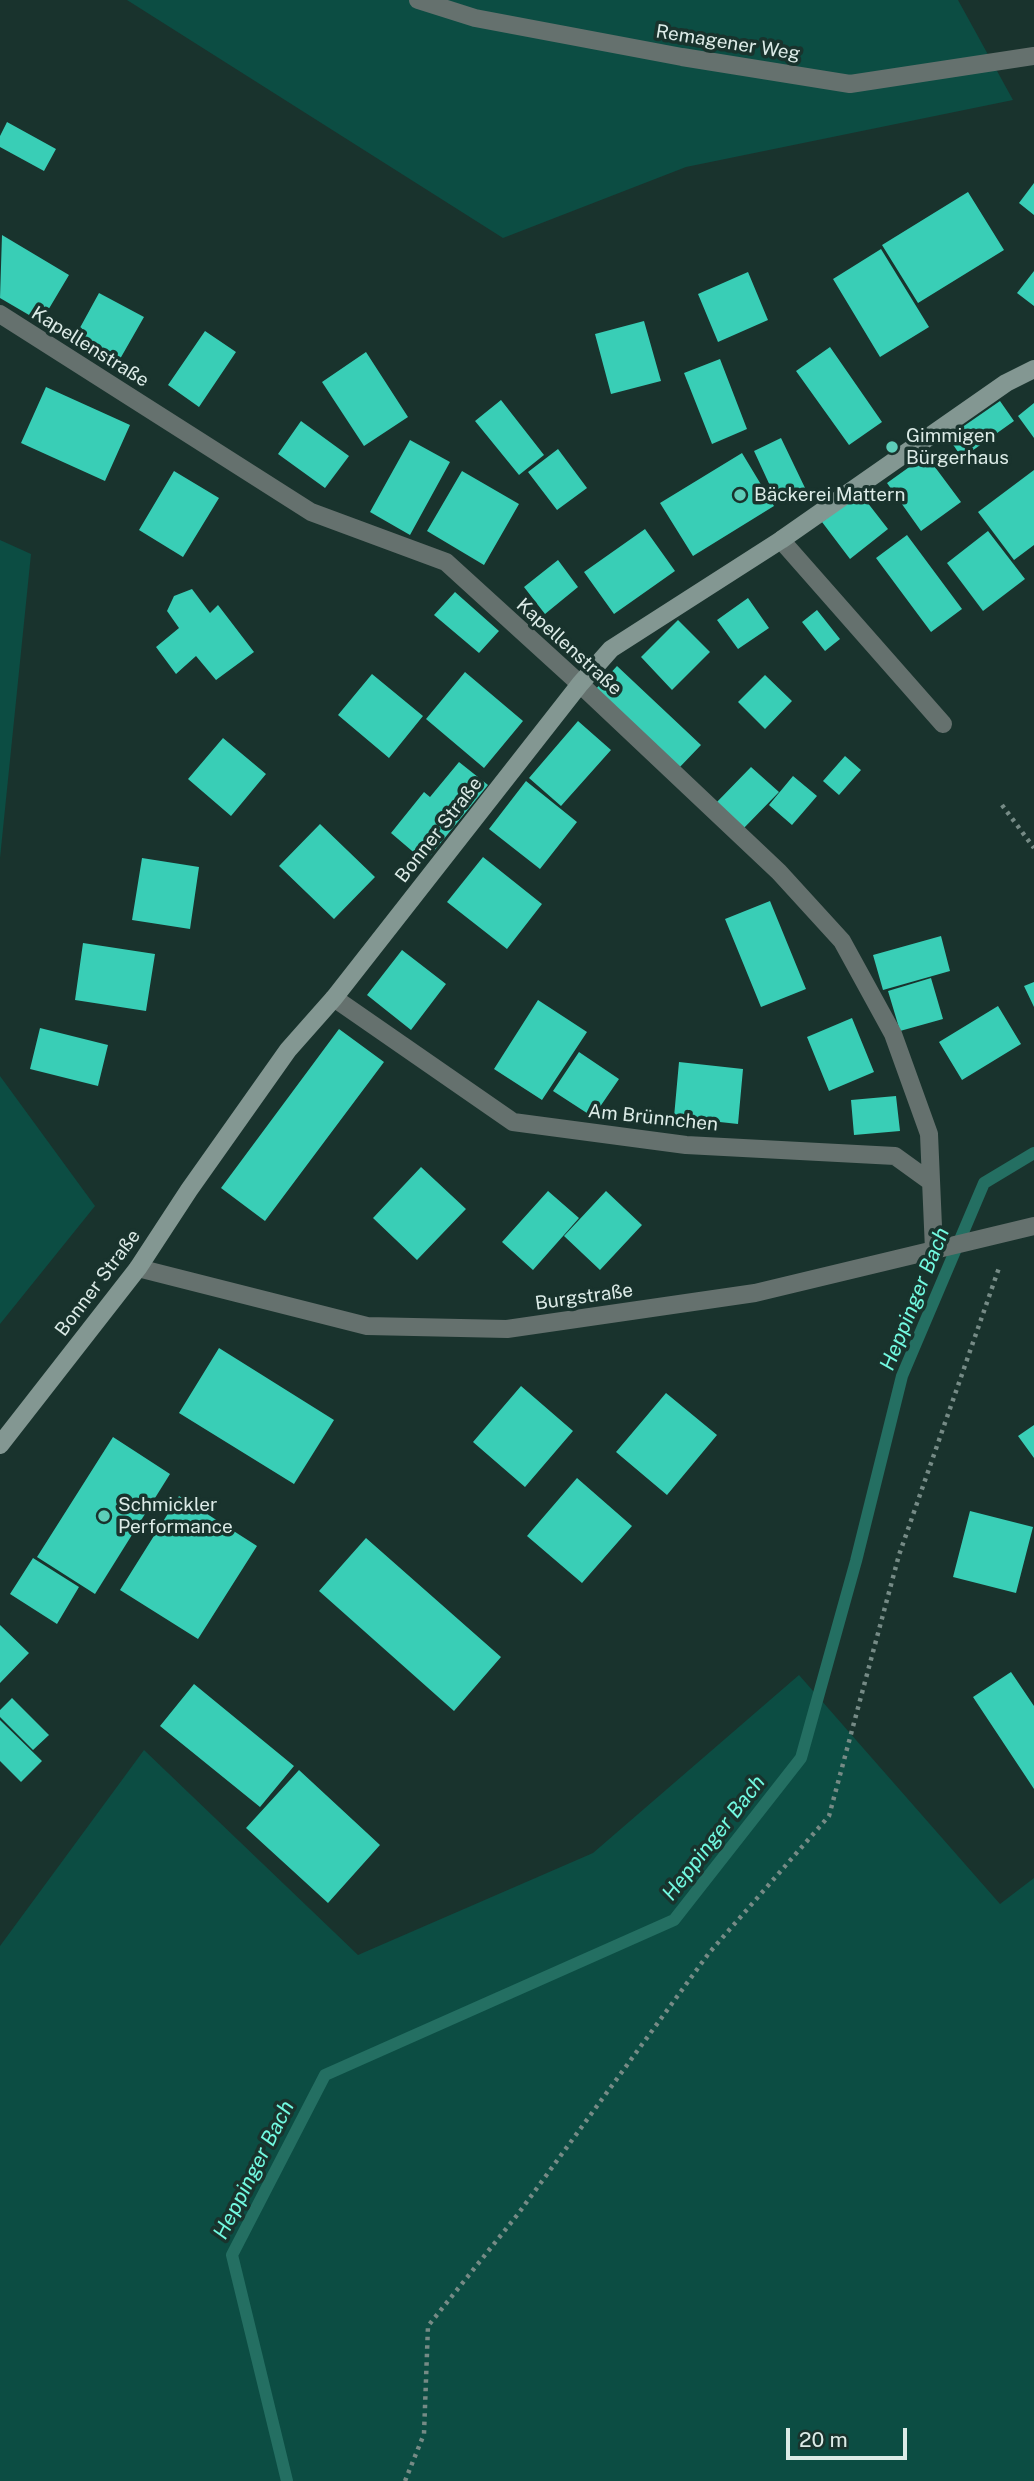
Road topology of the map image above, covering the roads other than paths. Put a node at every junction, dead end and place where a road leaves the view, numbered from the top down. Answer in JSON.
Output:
{"nodes":[{"id":1,"x":418,"y":0,"type":"edge"},
{"id":2,"x":1034,"y":56,"type":"edge"},
{"id":3,"x":0,"y":314,"type":"edge"},
{"id":4,"x":1034,"y":369,"type":"edge"},
{"id":5,"x":781,"y":540,"type":"junction"},
{"id":6,"x":580,"y":684,"type":"junction"},
{"id":7,"x":943,"y":724,"type":"dead end"},
{"id":8,"x":334,"y":998,"type":"junction"},
{"id":9,"x":932,"y":1182,"type":"junction"},
{"id":10,"x":1034,"y":1226,"type":"edge"},
{"id":11,"x":939,"y":1249,"type":"junction"},
{"id":12,"x":138,"y":1268,"type":"junction"},
{"id":13,"x":0,"y":1445,"type":"edge"}],
"edges":[{"from":1,"to":2,"type":"street","name":"Remagener Weg"},
{"from":3,"to":6,"type":"street","name":"Kapellenstraße"},
{"from":4,"to":5,"type":"main road","name":"Bonner Straße"},
{"from":5,"to":6,"type":"main road","name":"Bonner Straße"},
{"from":5,"to":7,"type":"street"},
{"from":6,"to":8,"type":"main road","name":"Bonner Straße"},
{"from":6,"to":9,"type":"street","name":"Kapellenstraße"},
{"from":8,"to":9,"type":"street","name":"Am Brünnchen"},
{"from":8,"to":12,"type":"main road","name":"Bonner Straße"},
{"from":9,"to":11,"type":"street"},
{"from":10,"to":11,"type":"street","name":"Burgstraße"},
{"from":11,"to":12,"type":"street","name":"Burgstraße"},
{"from":12,"to":13,"type":"main road","name":"Bonner Straße"}]}
